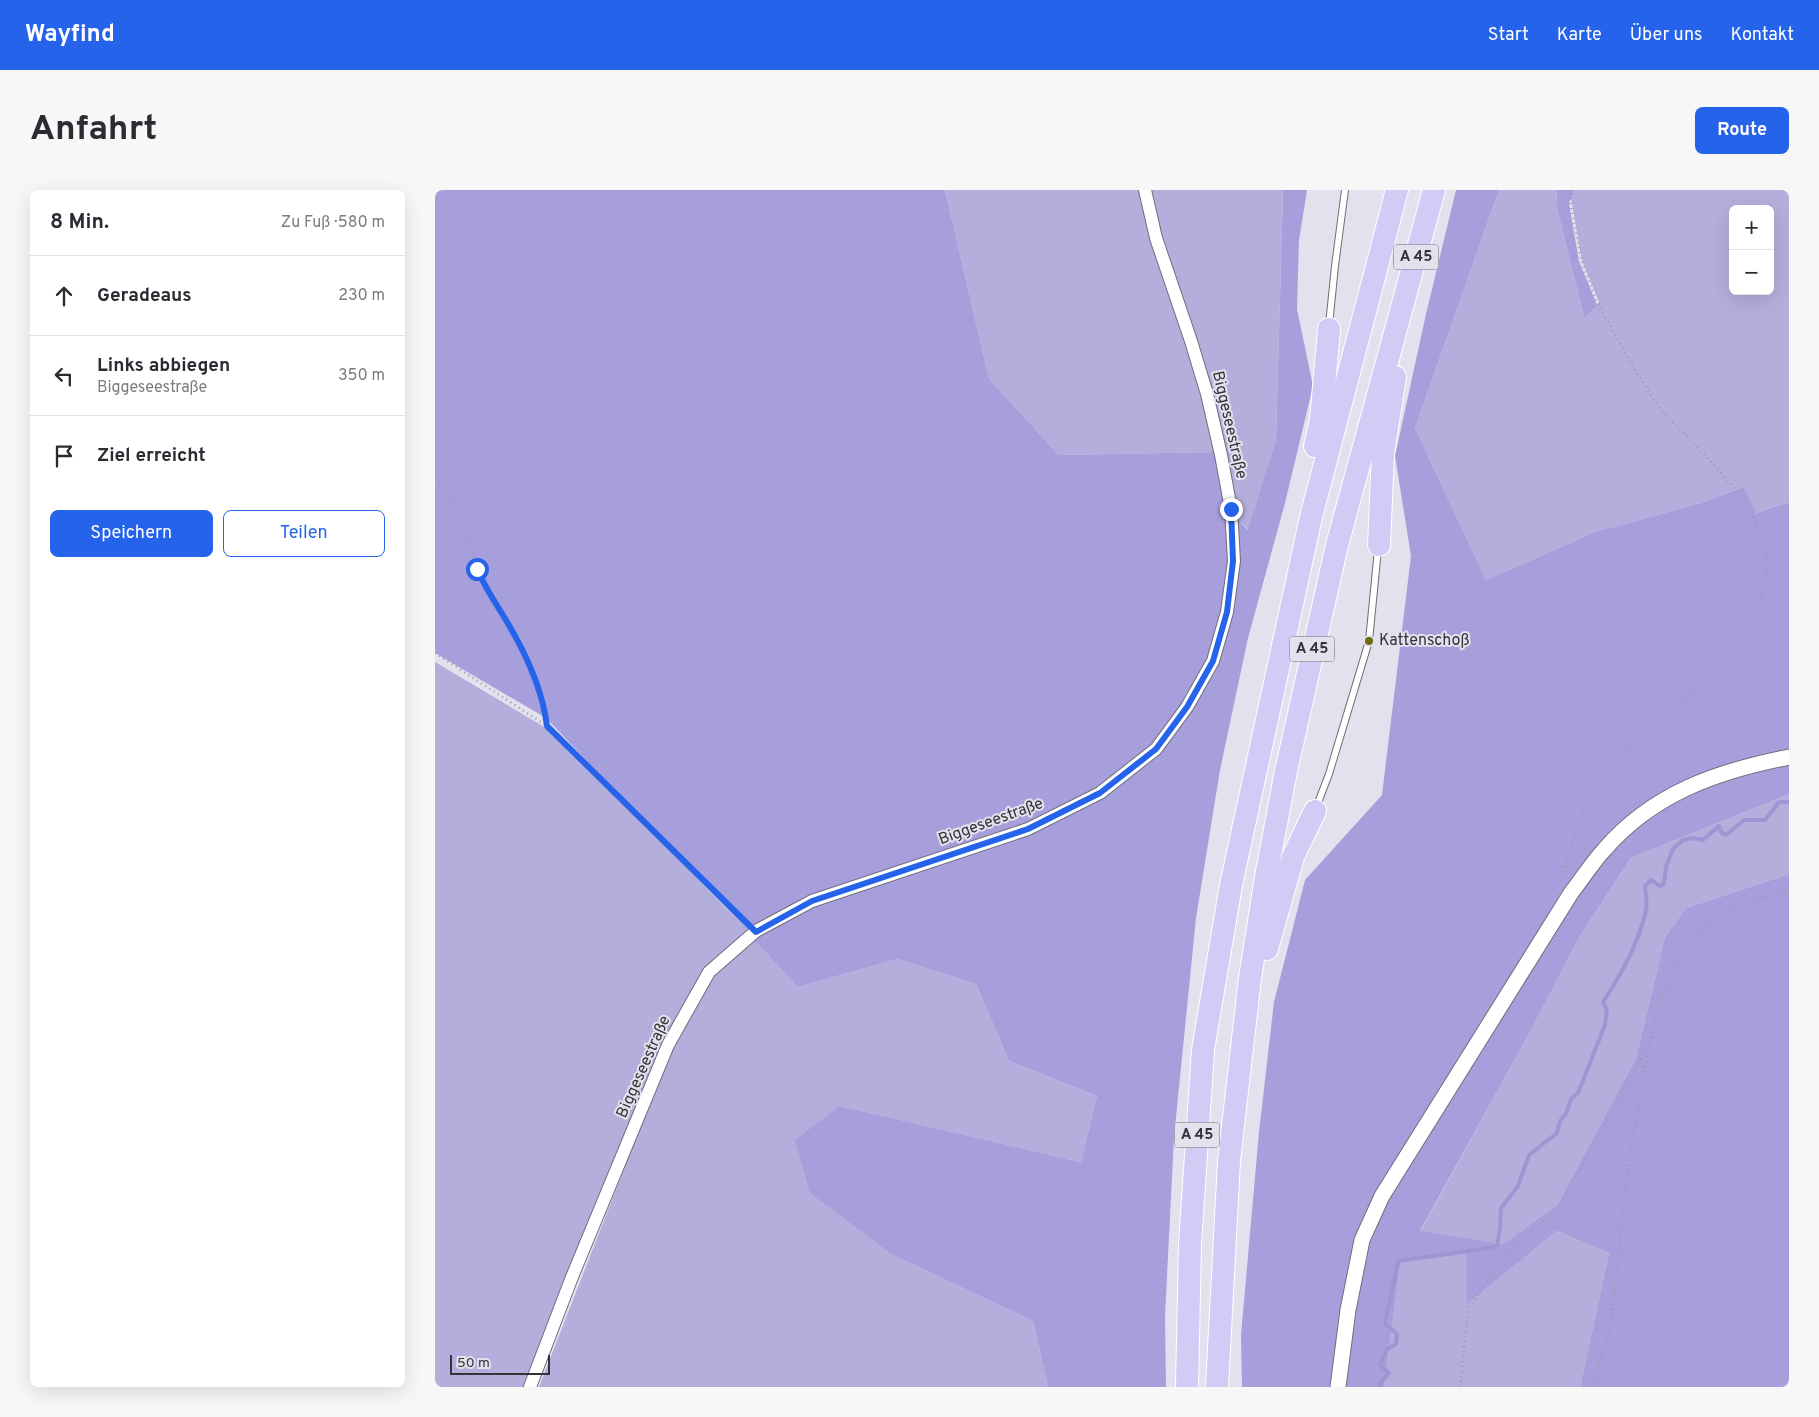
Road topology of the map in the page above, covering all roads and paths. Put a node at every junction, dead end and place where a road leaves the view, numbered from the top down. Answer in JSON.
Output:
{"nodes":[{"id":1,"x":1145,"y":190,"type":"edge"},
{"id":2,"x":1345,"y":190,"type":"edge"},
{"id":3,"x":1397,"y":190,"type":"edge"},
{"id":4,"x":1434,"y":190,"type":"edge"},
{"id":5,"x":1570,"y":190,"type":"edge"},
{"id":6,"x":1398,"y":325,"type":"junction"},
{"id":7,"x":1329,"y":329,"type":"joint"},
{"id":8,"x":435,"y":478,"type":"edge"},
{"id":9,"x":1311,"y":517,"type":"junction"},
{"id":10,"x":1379,"y":545,"type":"joint"},
{"id":11,"x":435,"y":653,"type":"edge"},
{"id":12,"x":547,"y":726,"type":"junction"},
{"id":13,"x":1789,"y":757,"type":"edge"},
{"id":14,"x":1315,"y":811,"type":"joint"},
{"id":15,"x":1789,"y":890,"type":"edge"},
{"id":16,"x":1571,"y":893,"type":"junction"},
{"id":17,"x":756,"y":932,"type":"junction"},
{"id":18,"x":1250,"y":978,"type":"junction"},
{"id":19,"x":1649,"y":1045,"type":"junction"},
{"id":20,"x":530,"y":1387,"type":"edge"},
{"id":21,"x":1187,"y":1387,"type":"edge"},
{"id":22,"x":1217,"y":1387,"type":"edge"},
{"id":23,"x":1339,"y":1387,"type":"edge"},
{"id":24,"x":1460,"y":1387,"type":"edge"},
{"id":25,"x":1592,"y":1387,"type":"edge"}],
"edges":[{"from":1,"to":17,"type":"street","name":"Biggeseestraße"},
{"from":2,"to":7,"type":"lane"},
{"from":3,"to":9,"type":"highway","number":"A 45"},
{"from":4,"to":6,"type":"highway","number":"A 45"},
{"from":5,"to":16,"type":"path"},
{"from":6,"to":10,"type":"highway"},
{"from":6,"to":18,"type":"highway","number":"A 45"},
{"from":7,"to":9,"type":"highway"},
{"from":8,"to":12,"type":"path"},
{"from":9,"to":21,"type":"highway","number":"A 45"},
{"from":10,"to":14,"type":"lane"},
{"from":11,"to":12,"type":"path"},
{"from":12,"to":17,"type":"path"},
{"from":13,"to":16,"type":"street"},
{"from":14,"to":18,"type":"highway"},
{"from":15,"to":19,"type":"path"},
{"from":16,"to":23,"type":"street"},
{"from":17,"to":20,"type":"street","name":"Biggeseestraße"},
{"from":18,"to":22,"type":"highway","number":"A 45"},
{"from":19,"to":24,"type":"path"},
{"from":19,"to":25,"type":"path"}]}
